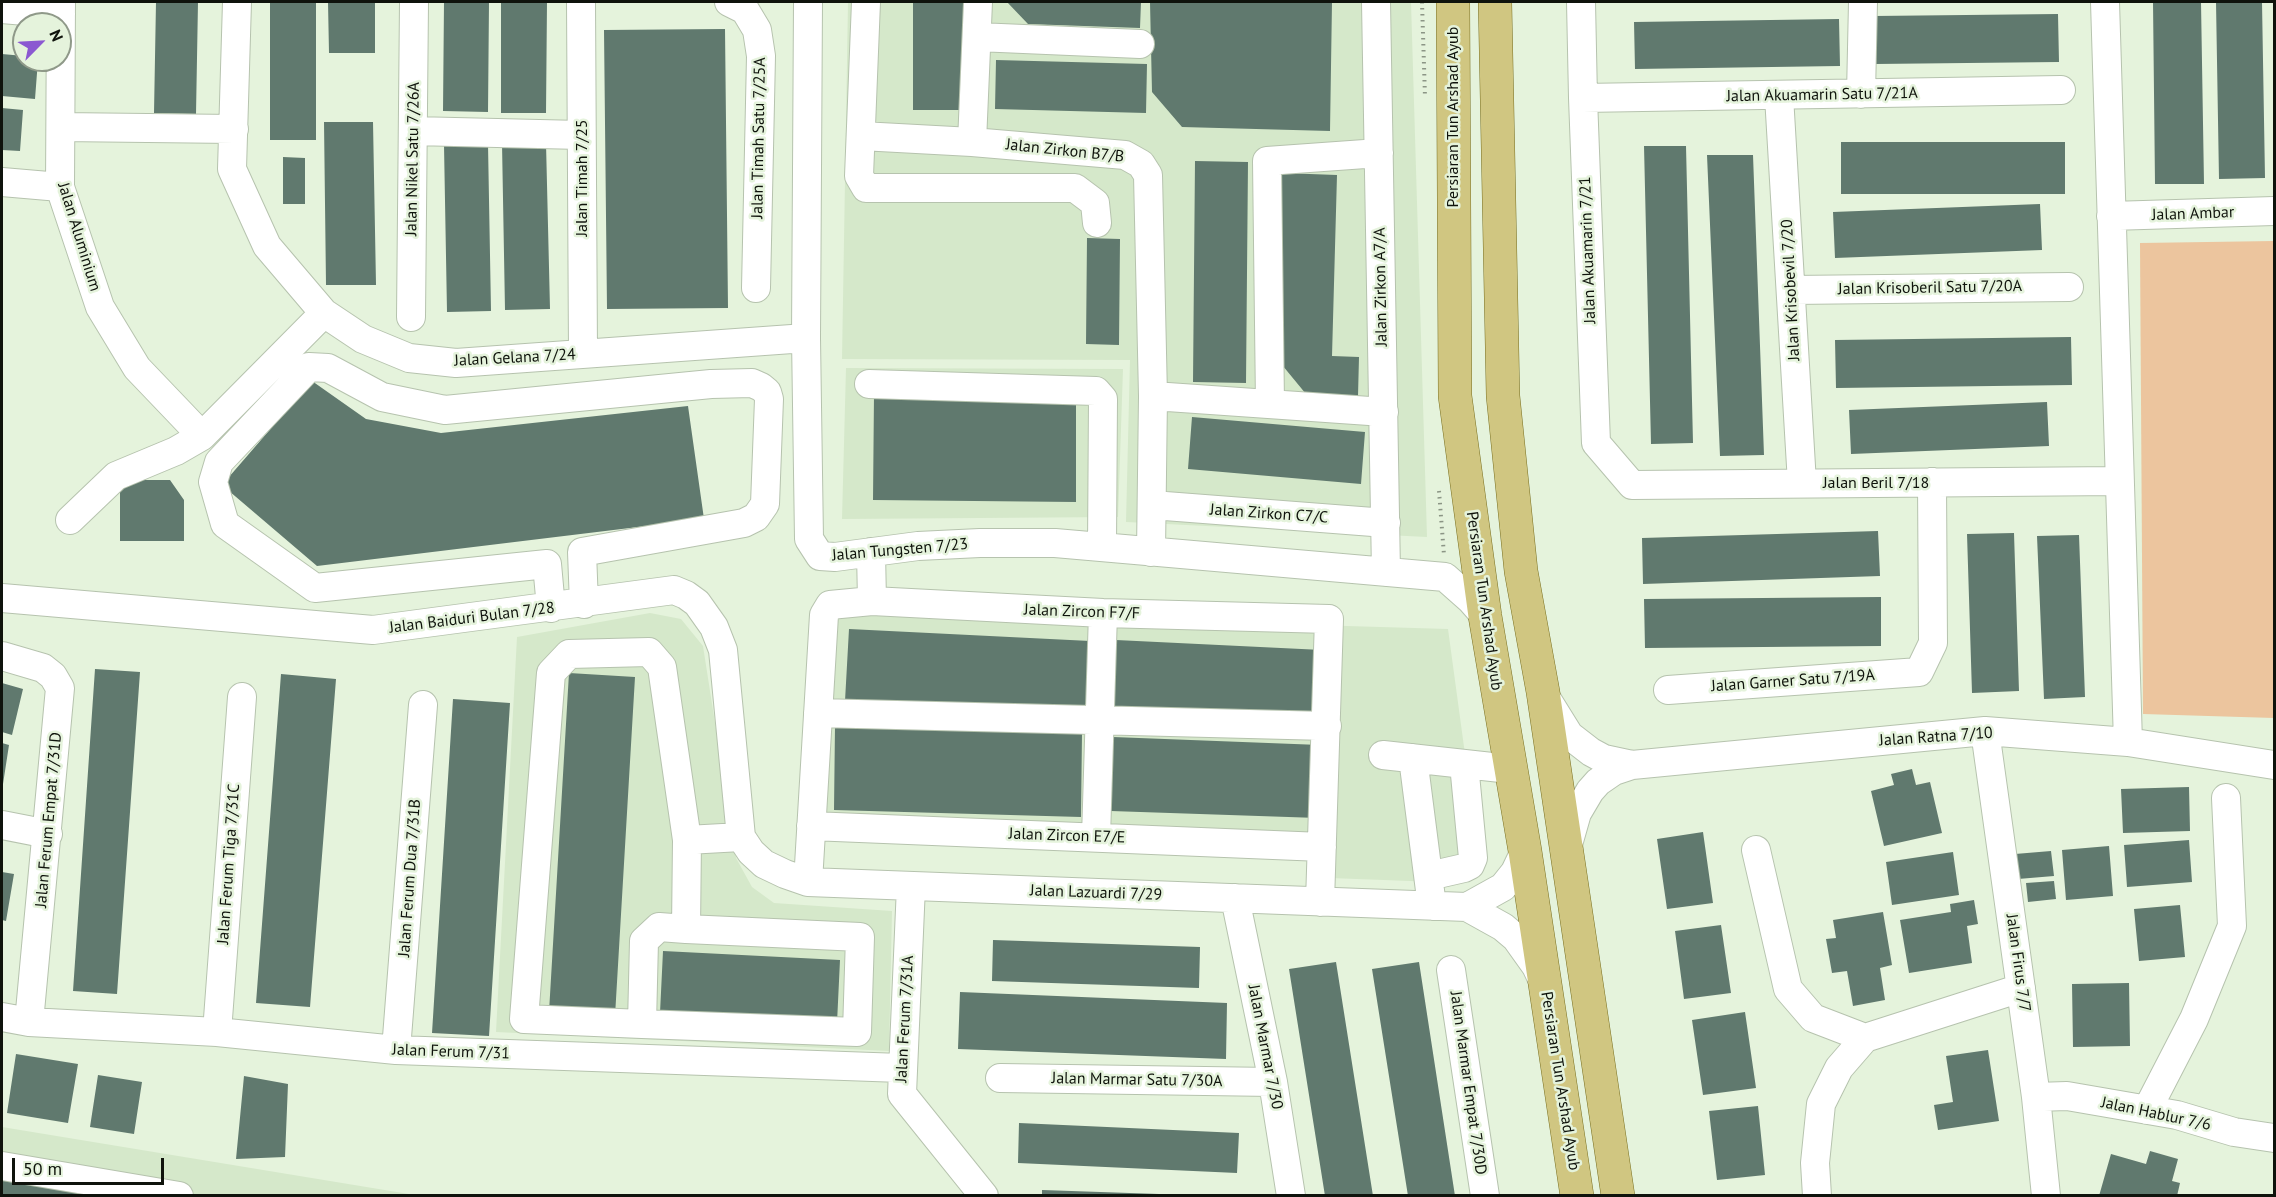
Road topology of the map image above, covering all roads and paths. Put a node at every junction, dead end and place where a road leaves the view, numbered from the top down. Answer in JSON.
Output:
{"nodes":[{"id":1,"x":237,"y":2,"type":"edge"},
{"id":2,"x":414,"y":2,"type":"edge"},
{"id":3,"x":581,"y":2,"type":"edge"},
{"id":4,"x":729,"y":2,"type":"edge"},
{"id":5,"x":808,"y":2,"type":"edge"},
{"id":6,"x":866,"y":2,"type":"edge"},
{"id":7,"x":978,"y":2,"type":"edge"},
{"id":8,"x":1376,"y":2,"type":"edge"},
{"id":9,"x":1453,"y":2,"type":"edge"},
{"id":10,"x":1496,"y":2,"type":"edge"},
{"id":11,"x":1581,"y":2,"type":"edge"},
{"id":12,"x":1863,"y":2,"type":"edge"},
{"id":13,"x":2105,"y":2,"type":"edge"},
{"id":14,"x":61,"y":8,"type":"edge"},
{"id":15,"x":2,"y":9,"type":"edge"},
{"id":16,"x":977,"y":37,"type":"junction"},
{"id":17,"x":1140,"y":44,"type":"dead end"},
{"id":18,"x":2061,"y":90,"type":"dead end"},
{"id":19,"x":1861,"y":94,"type":"junction"},
{"id":20,"x":1779,"y":96,"type":"junction"},
{"id":21,"x":1583,"y":98,"type":"junction"},
{"id":22,"x":61,"y":127,"type":"junction"},
{"id":23,"x":234,"y":129,"type":"junction"},
{"id":24,"x":413,"y":131,"type":"junction"},
{"id":25,"x":581,"y":135,"type":"junction"},
{"id":26,"x":861,"y":136,"type":"junction"},
{"id":27,"x":972,"y":141,"type":"junction"},
{"id":28,"x":1379,"y":153,"type":"junction"},
{"id":29,"x":2,"y":182,"type":"edge"},
{"id":30,"x":60,"y":187,"type":"junction"},
{"id":31,"x":2274,"y":211,"type":"edge"},
{"id":32,"x":2111,"y":216,"type":"junction"},
{"id":33,"x":1097,"y":223,"type":"dead end"},
{"id":34,"x":2069,"y":287,"type":"dead end"},
{"id":35,"x":756,"y":288,"type":"dead end"},
{"id":36,"x":1791,"y":290,"type":"junction"},
{"id":37,"x":324,"y":314,"type":"junction"},
{"id":38,"x":411,"y":316,"type":"dead end"},
{"id":39,"x":806,"y":338,"type":"junction"},
{"id":40,"x":583,"y":354,"type":"junction"},
{"id":41,"x":869,"y":384,"type":"dead end"},
{"id":42,"x":1153,"y":396,"type":"junction"},
{"id":43,"x":1270,"y":404,"type":"junction"},
{"id":44,"x":1384,"y":412,"type":"junction"},
{"id":45,"x":202,"y":436,"type":"junction"},
{"id":46,"x":2119,"y":481,"type":"junction"},
{"id":47,"x":1802,"y":483,"type":"junction"},
{"id":48,"x":1932,"y":483,"type":"junction"},
{"id":49,"x":1632,"y":485,"type":"joint"},
{"id":50,"x":1152,"y":505,"type":"junction"},
{"id":51,"x":70,"y":520,"type":"dead end"},
{"id":52,"x":1386,"y":523,"type":"junction"},
{"id":53,"x":1474,"y":540,"type":"junction"},
{"id":54,"x":1102,"y":548,"type":"junction"},
{"id":55,"x":871,"y":552,"type":"junction"},
{"id":56,"x":1151,"y":552,"type":"junction"},
{"id":57,"x":1386,"y":572,"type":"junction"},
{"id":58,"x":1445,"y":577,"type":"junction"},
{"id":59,"x":2,"y":598,"type":"edge"},
{"id":60,"x":872,"y":601,"type":"junction"},
{"id":61,"x":584,"y":604,"type":"junction"},
{"id":62,"x":551,"y":608,"type":"junction"},
{"id":63,"x":1103,"y":613,"type":"junction"},
{"id":64,"x":1485,"y":616,"type":"junction"},
{"id":65,"x":2,"y":656,"type":"edge"},
{"id":66,"x":1668,"y":690,"type":"dead end"},
{"id":67,"x":1543,"y":692,"type":"junction"},
{"id":68,"x":242,"y":697,"type":"dead end"},
{"id":69,"x":423,"y":705,"type":"dead end"},
{"id":70,"x":818,"y":713,"type":"junction"},
{"id":71,"x":1100,"y":721,"type":"junction"},
{"id":72,"x":1327,"y":726,"type":"junction"},
{"id":73,"x":1985,"y":731,"type":"junction"},
{"id":74,"x":2128,"y":742,"type":"junction"},
{"id":75,"x":1383,"y":755,"type":"dead end"},
{"id":76,"x":1413,"y":758,"type":"junction"},
{"id":77,"x":1464,"y":764,"type":"junction"},
{"id":78,"x":1632,"y":765,"type":"junction"},
{"id":79,"x":2274,"y":765,"type":"edge"},
{"id":80,"x":1510,"y":769,"type":"junction"},
{"id":81,"x":2226,"y":798,"type":"dead end"},
{"id":82,"x":2,"y":825,"type":"edge"},
{"id":83,"x":811,"y":826,"type":"junction"},
{"id":84,"x":48,"y":834,"type":"junction"},
{"id":85,"x":741,"y":837,"type":"junction"},
{"id":86,"x":1096,"y":837,"type":"junction"},
{"id":87,"x":687,"y":840,"type":"junction"},
{"id":88,"x":1322,"y":847,"type":"junction"},
{"id":89,"x":1566,"y":850,"type":"junction"},
{"id":90,"x":1756,"y":850,"type":"dead end"},
{"id":91,"x":1525,"y":851,"type":"junction"},
{"id":92,"x":1429,"y":876,"type":"junction"},
{"id":93,"x":808,"y":882,"type":"junction"},
{"id":94,"x":911,"y":886,"type":"junction"},
{"id":95,"x":1235,"y":898,"type":"junction"},
{"id":96,"x":1320,"y":902,"type":"junction"},
{"id":97,"x":1432,"y":906,"type":"junction"},
{"id":98,"x":1467,"y":907,"type":"junction"},
{"id":99,"x":686,"y":929,"type":"junction"},
{"id":100,"x":1451,"y":970,"type":"dead end"},
{"id":101,"x":1546,"y":988,"type":"junction"},
{"id":102,"x":2021,"y":988,"type":"junction"},
{"id":103,"x":2,"y":1017,"type":"edge"},
{"id":104,"x":30,"y":1022,"type":"junction"},
{"id":105,"x":642,"y":1024,"type":"junction"},
{"id":106,"x":217,"y":1032,"type":"junction"},
{"id":107,"x":1865,"y":1038,"type":"junction"},
{"id":108,"x":396,"y":1050,"type":"junction"},
{"id":109,"x":901,"y":1068,"type":"junction"},
{"id":110,"x":1000,"y":1078,"type":"dead end"},
{"id":111,"x":1273,"y":1083,"type":"junction"},
{"id":112,"x":2036,"y":1097,"type":"junction"},
{"id":113,"x":2147,"y":1110,"type":"junction"},
{"id":114,"x":2274,"y":1138,"type":"edge"},
{"id":115,"x":2,"y":1166,"type":"edge"},
{"id":116,"x":179,"y":1196,"type":"edge"},
{"id":117,"x":984,"y":1196,"type":"edge"},
{"id":118,"x":1291,"y":1196,"type":"edge"},
{"id":119,"x":1485,"y":1196,"type":"edge"},
{"id":120,"x":1577,"y":1196,"type":"edge"},
{"id":121,"x":1618,"y":1196,"type":"edge"},
{"id":122,"x":1817,"y":1196,"type":"edge"},
{"id":123,"x":2046,"y":1196,"type":"edge"}],
"edges":[{"from":1,"to":23,"type":"street","name":"Jalan Gelana 7/24"},
{"from":2,"to":24,"type":"street","name":"Jalan Nikel Satu 7/26A"},
{"from":3,"to":25,"type":"street","name":"Jalan Timah 7/25"},
{"from":4,"to":35,"type":"street","name":"Jalan Timah Satu 7/25A"},
{"from":5,"to":39,"type":"street","name":"Jalan Tungsten 7/23"},
{"from":6,"to":26,"type":"street"},
{"from":7,"to":16,"type":"street"},
{"from":8,"to":28,"type":"street","name":"Jalan Zirkon A7/A"},
{"from":9,"to":53,"type":"main road","name":"Persiaran Tun Arshad Ayub"},
{"from":10,"to":67,"type":"main road"},
{"from":11,"to":21,"type":"street","name":"Jalan Akuamarin 7/21"},
{"from":12,"to":19,"type":"street"},
{"from":13,"to":32,"type":"street"},
{"from":14,"to":15,"type":"street"},
{"from":14,"to":22,"type":"street","name":"Jalan Aluminium"},
{"from":16,"to":17,"type":"street"},
{"from":16,"to":27,"type":"street"},
{"from":18,"to":19,"type":"street","name":"Jalan Akuamarin Satu 7/21A"},
{"from":19,"to":20,"type":"street","name":"Jalan Akuamarin Satu 7/21A"},
{"from":20,"to":21,"type":"street","name":"Jalan Akuamarin Satu 7/21A"},
{"from":20,"to":36,"type":"street","name":"Jalan Krisobevil 7/20"},
{"from":21,"to":49,"type":"street","name":"Jalan Akuamarin 7/21"},
{"from":22,"to":23,"type":"street"},
{"from":22,"to":30,"type":"street","name":"Jalan Aluminium"},
{"from":23,"to":37,"type":"street","name":"Jalan Gelana 7/24"},
{"from":24,"to":25,"type":"street"},
{"from":24,"to":38,"type":"street","name":"Jalan Nikel Satu 7/26A"},
{"from":25,"to":40,"type":"street","name":"Jalan Timah 7/25"},
{"from":26,"to":27,"type":"street","name":"Jalan Zirkon B7/B"},
{"from":26,"to":33,"type":"street"},
{"from":27,"to":42,"type":"street","name":"Jalan Zirkon B7/B"},
{"from":28,"to":43,"type":"street"},
{"from":28,"to":44,"type":"street","name":"Jalan Zirkon A7/A"},
{"from":29,"to":30,"type":"street"},
{"from":30,"to":45,"type":"street","name":"Jalan Aluminium"},
{"from":31,"to":32,"type":"street","name":"Jalan Ambar"},
{"from":32,"to":46,"type":"street"},
{"from":34,"to":36,"type":"street","name":"Jalan Krisoberil Satu 7/20A"},
{"from":36,"to":47,"type":"street","name":"Jalan Krisobevil 7/20"},
{"from":37,"to":40,"type":"street","name":"Jalan Gelana 7/24"},
{"from":37,"to":45,"type":"street"},
{"from":39,"to":40,"type":"street","name":"Jalan Gelana 7/24"},
{"from":39,"to":55,"type":"street","name":"Jalan Tungsten 7/23"},
{"from":41,"to":54,"type":"street"},
{"from":42,"to":43,"type":"street"},
{"from":42,"to":50,"type":"street","name":"Jalan Zirkon B7/B"},
{"from":43,"to":44,"type":"street"},
{"from":44,"to":52,"type":"street","name":"Jalan Zirkon A7/A"},
{"from":45,"to":51,"type":"street"},
{"from":46,"to":48,"type":"street","name":"Jalan Beril 7/18"},
{"from":46,"to":74,"type":"street"},
{"from":47,"to":48,"type":"street","name":"Jalan Beril 7/18"},
{"from":47,"to":49,"type":"street","name":"Jalan Beril 7/18"},
{"from":48,"to":66,"type":"street","name":"Jalan Garner Satu 7/19A"},
{"from":50,"to":52,"type":"street","name":"Jalan Zirkon C7/C"},
{"from":50,"to":56,"type":"street","name":"Jalan Zirkon B7/B"},
{"from":52,"to":57,"type":"street","name":"Jalan Zirkon A7/A"},
{"from":53,"to":58,"type":"street"},
{"from":53,"to":64,"type":"main road","name":"Persiaran Tun Arshad Ayub"},
{"from":54,"to":55,"type":"street","name":"Jalan Tungsten 7/23"},
{"from":54,"to":56,"type":"street","name":"Jalan Tungsten 7/23"},
{"from":55,"to":60,"type":"street"},
{"from":56,"to":57,"type":"street","name":"Jalan Tungsten 7/23"},
{"from":57,"to":58,"type":"street","name":"Jalan Tungsten 7/23"},
{"from":58,"to":64,"type":"street"},
{"from":59,"to":62,"type":"street","name":"Jalan Baiduri Bulan 7/28"},
{"from":60,"to":63,"type":"street","name":"Jalan Zircon F7/F"},
{"from":60,"to":70,"type":"street","name":"Jalan Zircon F7/F"},
{"from":61,"to":62,"type":"street","name":"Jalan Baiduri Bulan 7/28"},
{"from":61,"to":62,"type":"street"},
{"from":61,"to":85,"type":"street","name":"Jalan Baiduri Bulan 7/28"},
{"from":63,"to":71,"type":"street"},
{"from":63,"to":72,"type":"street","name":"Jalan Zircon F7/F"},
{"from":64,"to":80,"type":"main road","name":"Persiaran Tun Arshad Ayub"},
{"from":65,"to":84,"type":"street","name":"Jalan Ferum Empat 7/31D"},
{"from":67,"to":78,"type":"street","name":"Jalan Ratna 7/10"},
{"from":67,"to":89,"type":"main road"},
{"from":68,"to":106,"type":"street","name":"Jalan Ferum Tiga 7/31C"},
{"from":69,"to":108,"type":"street","name":"Jalan Ferum Dua 7/31B"},
{"from":70,"to":71,"type":"street"},
{"from":70,"to":83,"type":"street","name":"Jalan Zircon F7/F"},
{"from":71,"to":72,"type":"street"},
{"from":71,"to":86,"type":"street"},
{"from":72,"to":88,"type":"street","name":"Jalan Zircon F7/F"},
{"from":73,"to":74,"type":"street","name":"Jalan Ratna 7/10"},
{"from":73,"to":78,"type":"street","name":"Jalan Ratna 7/10"},
{"from":73,"to":102,"type":"street","name":"Jalan Firus 7/7"},
{"from":74,"to":79,"type":"street","name":"Jalan Ratna 7/10"},
{"from":75,"to":76,"type":"street"},
{"from":76,"to":77,"type":"street"},
{"from":76,"to":92,"type":"street"},
{"from":77,"to":80,"type":"street"},
{"from":77,"to":92,"type":"street"},
{"from":78,"to":89,"type":"street","name":"Jalan Ratna 7/10"},
{"from":80,"to":91,"type":"main road","name":"Persiaran Tun Arshad Ayub"},
{"from":81,"to":113,"type":"street"},
{"from":82,"to":84,"type":"street"},
{"from":83,"to":86,"type":"street","name":"Jalan Zircon E7/E"},
{"from":83,"to":93,"type":"street","name":"Jalan Zircon F7/F"},
{"from":84,"to":104,"type":"street","name":"Jalan Ferum Empat 7/31D"},
{"from":85,"to":87,"type":"street"},
{"from":85,"to":93,"type":"street","name":"Jalan Lazuardi 7/29"},
{"from":86,"to":88,"type":"street","name":"Jalan Zircon E7/E"},
{"from":87,"to":99,"type":"street"},
{"from":87,"to":105,"type":"street"},
{"from":88,"to":96,"type":"street","name":"Jalan Zircon F7/F"},
{"from":89,"to":121,"type":"main road"},
{"from":90,"to":107,"type":"street"},
{"from":91,"to":98,"type":"street"},
{"from":91,"to":101,"type":"main road","name":"Persiaran Tun Arshad Ayub"},
{"from":92,"to":97,"type":"street"},
{"from":93,"to":94,"type":"street","name":"Jalan Lazuardi 7/29"},
{"from":94,"to":95,"type":"street","name":"Jalan Lazuardi 7/29"},
{"from":94,"to":109,"type":"street","name":"Jalan Ferum 7/31A"},
{"from":95,"to":96,"type":"street","name":"Jalan Lazuardi 7/29"},
{"from":95,"to":111,"type":"street","name":"Jalan Marmar 7/30"},
{"from":96,"to":97,"type":"street","name":"Jalan Lazuardi 7/29"},
{"from":97,"to":98,"type":"street","name":"Jalan Lazuardi 7/29"},
{"from":98,"to":101,"type":"street"},
{"from":99,"to":105,"type":"street"},
{"from":99,"to":105,"type":"street"},
{"from":100,"to":119,"type":"street","name":"Jalan Marmar Empat 7/30D"},
{"from":101,"to":120,"type":"main road","name":"Persiaran Tun Arshad Ayub"},
{"from":102,"to":107,"type":"street"},
{"from":102,"to":112,"type":"street","name":"Jalan Firus 7/7"},
{"from":103,"to":104,"type":"street","name":"Jalan Ferum 7/31"},
{"from":104,"to":106,"type":"street","name":"Jalan Ferum 7/31"},
{"from":106,"to":108,"type":"street","name":"Jalan Ferum 7/31"},
{"from":107,"to":122,"type":"street"},
{"from":108,"to":109,"type":"street","name":"Jalan Ferum 7/31"},
{"from":109,"to":117,"type":"street","name":"Jalan Ferum 7/31A"},
{"from":110,"to":111,"type":"street","name":"Jalan Marmar Satu 7/30A"},
{"from":111,"to":118,"type":"street","name":"Jalan Marmar 7/30"},
{"from":112,"to":113,"type":"street","name":"Jalan Hablur 7/6"},
{"from":112,"to":123,"type":"street","name":"Jalan Firus 7/7"},
{"from":113,"to":114,"type":"street","name":"Jalan Hablur 7/6"},
{"from":115,"to":116,"type":"street"}]}
